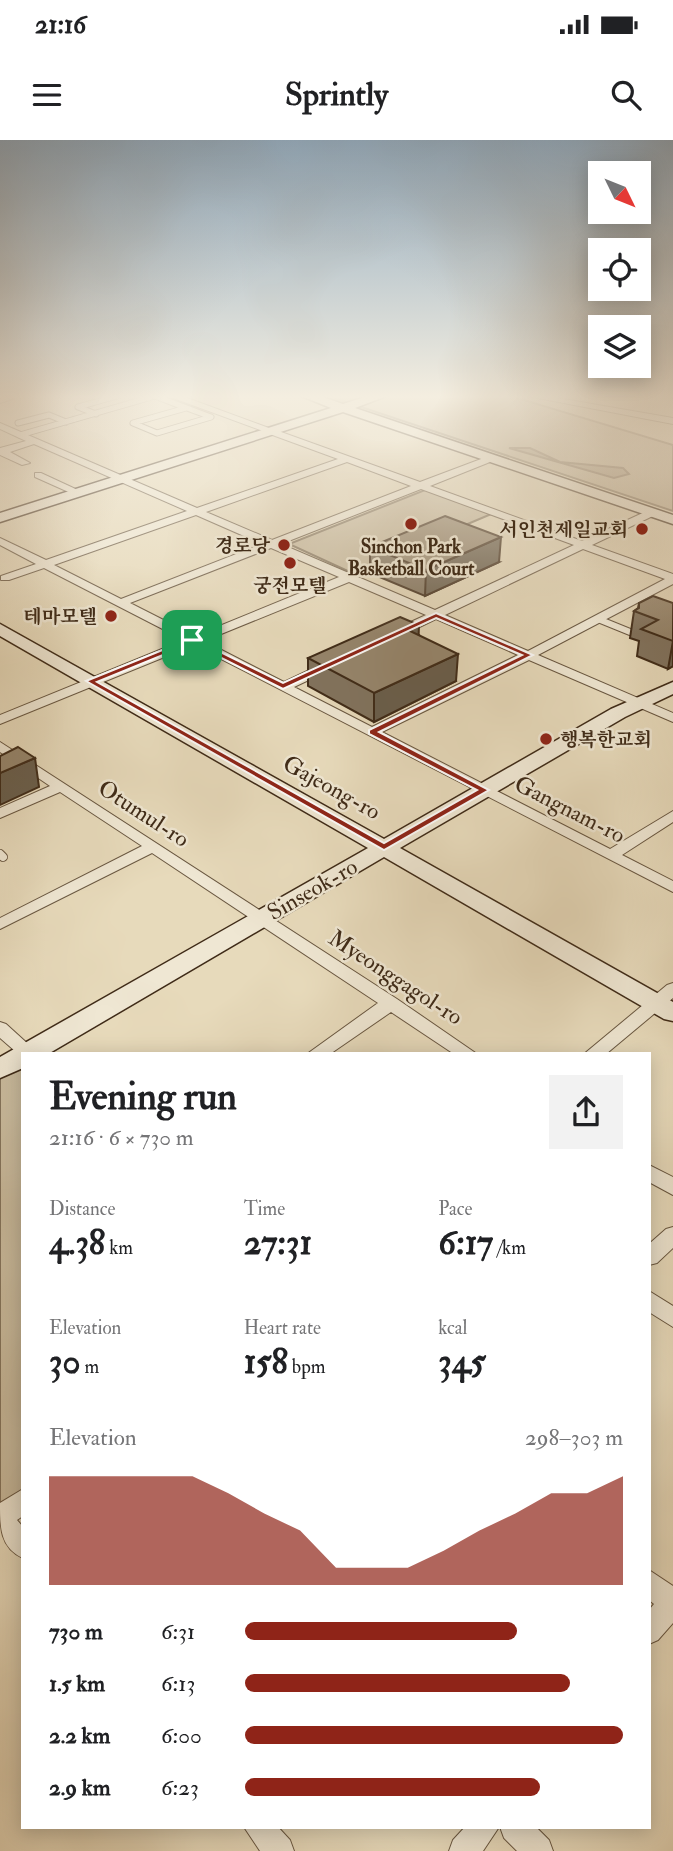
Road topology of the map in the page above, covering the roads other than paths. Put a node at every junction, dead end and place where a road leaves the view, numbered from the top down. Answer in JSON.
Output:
{"nodes":[{"id":1,"x":38,"y":475,"type":"dead end"},
{"id":2,"x":113,"y":475,"type":"edge"},
{"id":3,"x":130,"y":475,"type":"edge"},
{"id":4,"x":302,"y":475,"type":"edge"},
{"id":5,"x":391,"y":475,"type":"edge"},
{"id":6,"x":450,"y":475,"type":"edge"},
{"id":7,"x":541,"y":475,"type":"edge"},
{"id":8,"x":120,"y":478,"type":"junction"},
{"id":9,"x":422,"y":486,"type":"junction"},
{"id":10,"x":77,"y":492,"type":"junction"},
{"id":11,"x":197,"y":512,"type":"junction"},
{"id":12,"x":651,"y":513,"type":"junction"},
{"id":13,"x":0,"y":518,"type":"edge"},
{"id":14,"x":673,"y":520,"type":"edge"},
{"id":15,"x":0,"y":541,"type":"edge"},
{"id":16,"x":271,"y":544,"type":"junction"},
{"id":17,"x":583,"y":545,"type":"junction"},
{"id":18,"x":45,"y":564,"type":"junction"},
{"id":19,"x":5,"y":578,"type":"dead end"},
{"id":20,"x":348,"y":578,"type":"junction"},
{"id":21,"x":673,"y":579,"type":"edge"},
{"id":22,"x":120,"y":603,"type":"junction"},
{"id":23,"x":436,"y":615,"type":"junction"},
{"id":24,"x":598,"y":619,"type":"junction"},
{"id":25,"x":0,"y":629,"type":"edge"},
{"id":26,"x":630,"y":632,"type":"dead end"},
{"id":27,"x":192,"y":640,"type":"junction"},
{"id":28,"x":377,"y":643,"type":"edge"},
{"id":29,"x":529,"y":655,"type":"junction"},
{"id":30,"x":342,"y":659,"type":"edge"},
{"id":31,"x":90,"y":681,"type":"junction"},
{"id":32,"x":283,"y":687,"type":"junction"},
{"id":33,"x":673,"y":687,"type":"edge"},
{"id":34,"x":640,"y":704,"type":"junction"},
{"id":35,"x":673,"y":718,"type":"edge"},
{"id":36,"x":0,"y":720,"type":"edge"},
{"id":37,"x":372,"y":732,"type":"junction"},
{"id":38,"x":1,"y":748,"type":"edge"},
{"id":39,"x":61,"y":786,"type":"junction"},
{"id":40,"x":484,"y":790,"type":"junction"},
{"id":41,"x":0,"y":814,"type":"edge"},
{"id":42,"x":673,"y":815,"type":"edge"},
{"id":43,"x":153,"y":847,"type":"junction"},
{"id":44,"x":384,"y":847,"type":"junction"},
{"id":45,"x":611,"y":855,"type":"junction"},
{"id":46,"x":673,"y":887,"type":"edge"},
{"id":47,"x":262,"y":918,"type":"junction"},
{"id":48,"x":0,"y":925,"type":"edge"},
{"id":49,"x":673,"y":989,"type":"edge"},
{"id":50,"x":391,"y":1003,"type":"junction"},
{"id":51,"x":664,"y":1008,"type":"edge"},
{"id":52,"x":0,"y":1028,"type":"edge"},
{"id":53,"x":25,"y":1052,"type":"edge"},
{"id":54,"x":30,"y":1052,"type":"edge"},
{"id":55,"x":319,"y":1052,"type":"edge"},
{"id":56,"x":465,"y":1052,"type":"edge"},
{"id":57,"x":596,"y":1052,"type":"edge"},
{"id":58,"x":21,"y":1057,"type":"edge"},
{"id":59,"x":0,"y":1069,"type":"edge"},
{"id":60,"x":651,"y":1173,"type":"edge"},
{"id":61,"x":673,"y":1187,"type":"edge"},
{"id":62,"x":673,"y":1234,"type":"edge"},
{"id":63,"x":651,"y":1255,"type":"edge"},
{"id":64,"x":651,"y":1302,"type":"edge"},
{"id":65,"x":673,"y":1318,"type":"edge"},
{"id":66,"x":21,"y":1503,"type":"edge"},
{"id":67,"x":0,"y":1519,"type":"edge"},
{"id":68,"x":21,"y":1544,"type":"edge"},
{"id":69,"x":651,"y":1585,"type":"edge"},
{"id":70,"x":673,"y":1603,"type":"edge"},
{"id":71,"x":651,"y":1629,"type":"edge"},
{"id":72,"x":261,"y":1829,"type":"edge"},
{"id":73,"x":482,"y":1829,"type":"edge"},
{"id":74,"x":517,"y":1829,"type":"edge"},
{"id":75,"x":279,"y":1851,"type":"edge"},
{"id":76,"x":464,"y":1851,"type":"edge"},
{"id":77,"x":538,"y":1851,"type":"edge"}],
"edges":[{"from":1,"to":10,"type":"street"},
{"from":2,"to":8,"type":"street"},
{"from":3,"to":8,"type":"street"},
{"from":4,"to":11,"type":"street"},
{"from":5,"to":9,"type":"street"},
{"from":6,"to":9,"type":"street"},
{"from":7,"to":12,"type":"street"},
{"from":8,"to":10,"type":"street"},
{"from":8,"to":11,"type":"street"},
{"from":9,"to":16,"type":"street"},
{"from":9,"to":17,"type":"street"},
{"from":10,"to":13,"type":"street"},
{"from":11,"to":16,"type":"street"},
{"from":11,"to":18,"type":"street"},
{"from":12,"to":14,"type":"street"},
{"from":12,"to":17,"type":"street"},
{"from":15,"to":18,"type":"street","name":"Gangnam-ro"},
{"from":16,"to":20,"type":"street"},
{"from":16,"to":22,"type":"street"},
{"from":17,"to":21,"type":"street"},
{"from":17,"to":23,"type":"street"},
{"from":18,"to":19,"type":"street"},
{"from":18,"to":22,"type":"street","name":"Gangnam-ro"},
{"from":20,"to":23,"type":"street"},
{"from":20,"to":27,"type":"street"},
{"from":21,"to":24,"type":"street"},
{"from":22,"to":27,"type":"street","name":"Gangnam-ro"},
{"from":23,"to":28,"type":"street"},
{"from":23,"to":29,"type":"street"},
{"from":24,"to":26,"type":"lane"},
{"from":24,"to":29,"type":"street"},
{"from":25,"to":31,"type":"street","name":"Gajeong-ro"},
{"from":27,"to":31,"type":"street"},
{"from":27,"to":32,"type":"street","name":"Gangnam-ro"},
{"from":29,"to":34,"type":"street"},
{"from":29,"to":37,"type":"street"},
{"from":30,"to":32,"type":"street"},
{"from":31,"to":36,"type":"street"},
{"from":31,"to":44,"type":"street","name":"Gajeong-ro"},
{"from":32,"to":37,"type":"street","name":"Gangnam-ro"},
{"from":33,"to":34,"type":"street","name":"Sinseok-ro"},
{"from":34,"to":35,"type":"street"},
{"from":34,"to":40,"type":"street","name":"Sinseok-ro"},
{"from":37,"to":40,"type":"street","name":"Gangnam-ro"},
{"from":38,"to":39,"type":"street","name":"Otumul-ro"},
{"from":39,"to":41,"type":"street"},
{"from":39,"to":43,"type":"street","name":"Otumul-ro"},
{"from":40,"to":44,"type":"street","name":"Sinseok-ro"},
{"from":40,"to":45,"type":"street","name":"Gangnam-ro"},
{"from":42,"to":45,"type":"street"},
{"from":43,"to":47,"type":"street","name":"Otumul-ro"},
{"from":43,"to":48,"type":"street"},
{"from":44,"to":47,"type":"street","name":"Sinseok-ro"},
{"from":44,"to":51,"type":"street","name":"Gajeong-ro"},
{"from":45,"to":46,"type":"street","name":"Gangnam-ro"},
{"from":47,"to":50,"type":"street","name":"Myeonggagol-ro"},
{"from":47,"to":54,"type":"street","name":"Sinseok-ro"},
{"from":49,"to":51,"type":"street"},
{"from":50,"to":55,"type":"street"},
{"from":50,"to":56,"type":"street","name":"Myeonggagol-ro"},
{"from":51,"to":57,"type":"street"},
{"from":52,"to":53,"type":"street"},
{"from":58,"to":59,"type":"street","name":"Sinseok-ro"},
{"from":60,"to":61,"type":"street"},
{"from":62,"to":63,"type":"street"},
{"from":64,"to":65,"type":"street"},
{"from":66,"to":67,"type":"street"},
{"from":67,"to":68,"type":"street"},
{"from":69,"to":70,"type":"street"},
{"from":70,"to":71,"type":"street"},
{"from":72,"to":75,"type":"street"},
{"from":73,"to":76,"type":"street"},
{"from":74,"to":77,"type":"street"}]}
